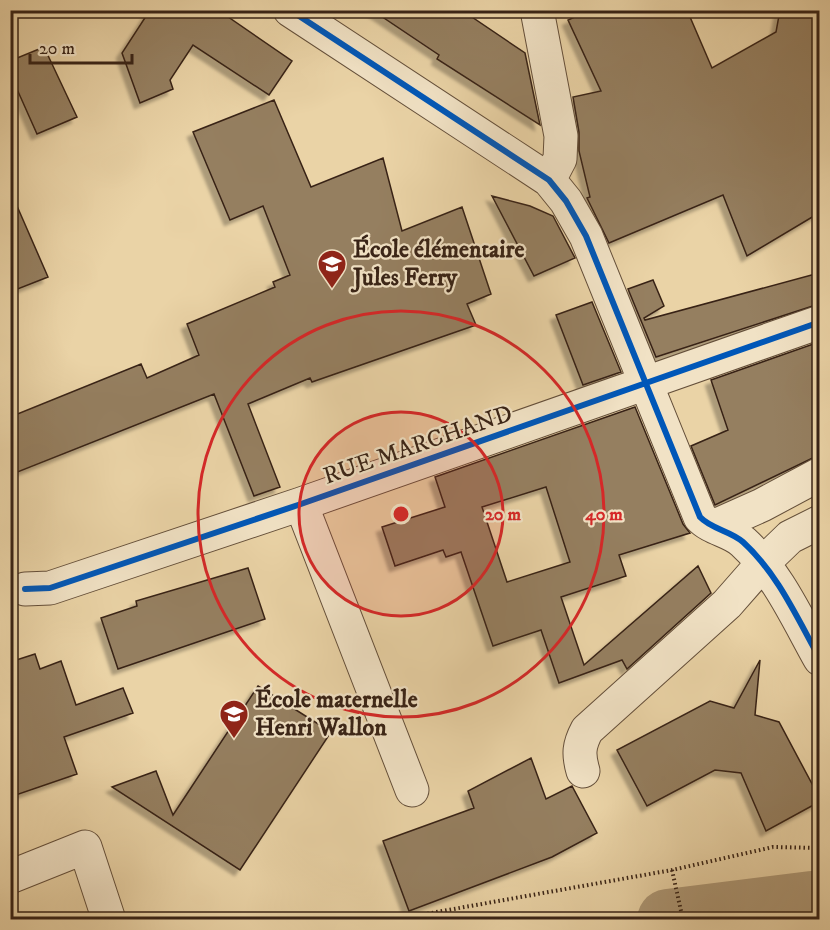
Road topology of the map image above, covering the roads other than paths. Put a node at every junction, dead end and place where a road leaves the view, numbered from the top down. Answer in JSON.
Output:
{"nodes":[{"id":1,"x":290,"y":10,"type":"edge"},
{"id":2,"x":537,"y":10,"type":"edge"},
{"id":3,"x":549,"y":180,"type":"junction"},
{"id":4,"x":819,"y":322,"type":"edge"},
{"id":5,"x":646,"y":384,"type":"junction"},
{"id":6,"x":819,"y":474,"type":"edge"},
{"id":7,"x":301,"y":504,"type":"junction"},
{"id":8,"x":819,"y":522,"type":"edge"},
{"id":9,"x":715,"y":526,"type":"junction"},
{"id":10,"x":763,"y":563,"type":"junction"},
{"id":11,"x":15,"y":588,"type":"edge"},
{"id":12,"x":819,"y":659,"type":"edge"},
{"id":13,"x":583,"y":771,"type":"dead end"},
{"id":14,"x":412,"y":790,"type":"dead end"},
{"id":15,"x":10,"y":877,"type":"edge"},
{"id":16,"x":109,"y":920,"type":"edge"}],
"edges":[{"from":1,"to":3,"type":"street"},
{"from":2,"to":3,"type":"street"},
{"from":3,"to":5,"type":"street"},
{"from":4,"to":5,"type":"street","name":"RUE MARCHAND"},
{"from":5,"to":7,"type":"street","name":"RUE MARCHAND"},
{"from":5,"to":9,"type":"street"},
{"from":6,"to":9,"type":"street"},
{"from":7,"to":11,"type":"street","name":"RUE MARCHAND"},
{"from":7,"to":14,"type":"street"},
{"from":8,"to":10,"type":"street"},
{"from":9,"to":10,"type":"street"},
{"from":10,"to":12,"type":"street"},
{"from":10,"to":13,"type":"street"},
{"from":15,"to":16,"type":"street"}]}
